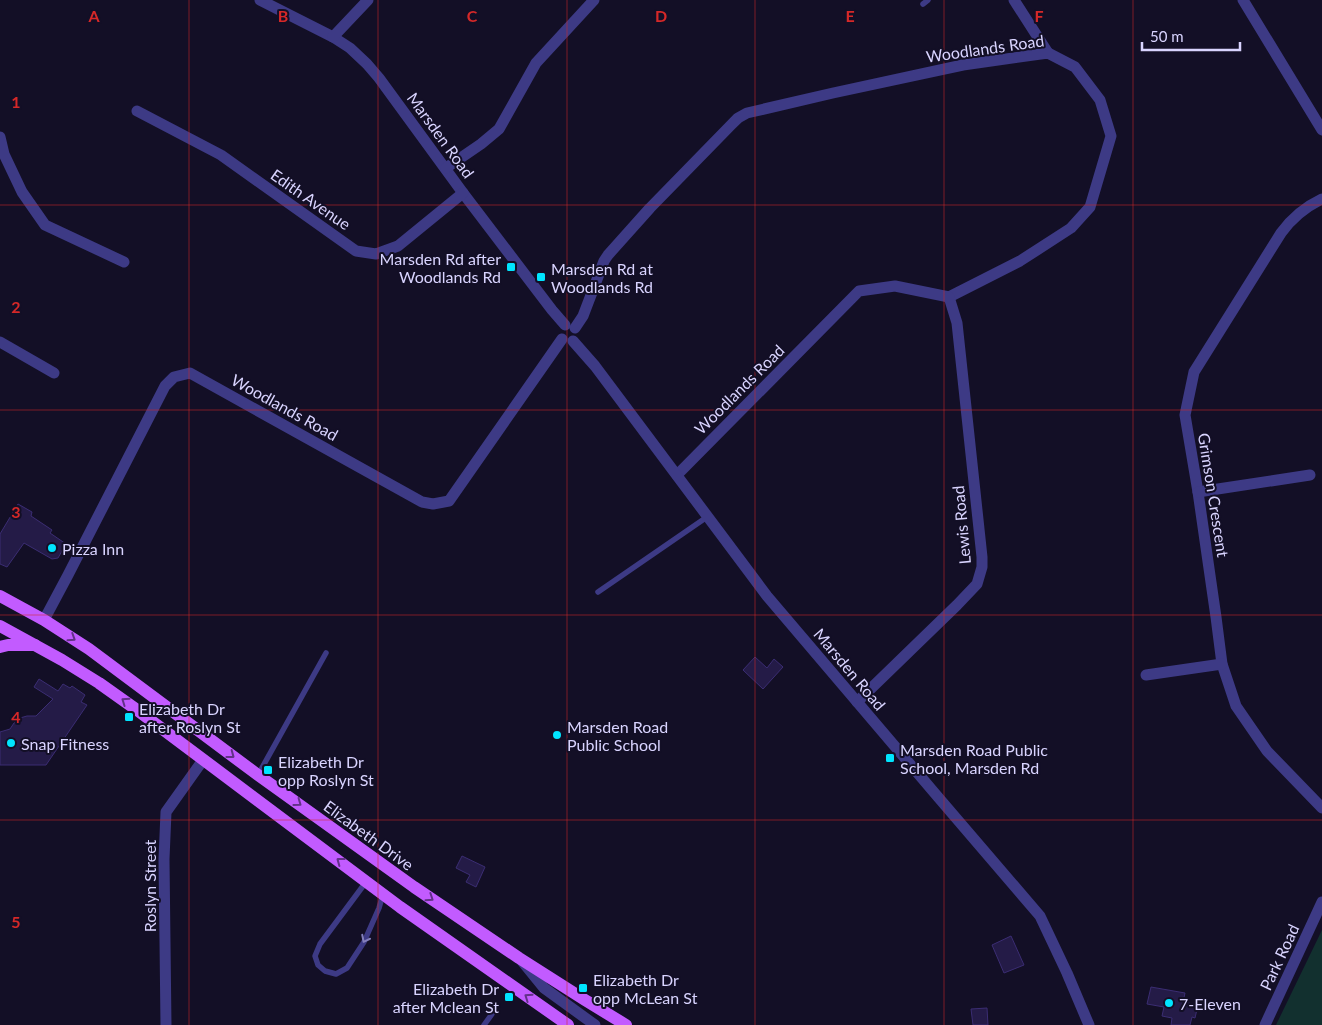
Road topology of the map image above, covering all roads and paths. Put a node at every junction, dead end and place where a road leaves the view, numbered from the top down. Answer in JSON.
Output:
{"nodes":[{"id":1,"x":260,"y":0,"type":"edge"},
{"id":2,"x":368,"y":0,"type":"edge"},
{"id":3,"x":594,"y":0,"type":"edge"},
{"id":4,"x":1014,"y":0,"type":"edge"},
{"id":5,"x":1243,"y":0,"type":"edge"},
{"id":6,"x":333,"y":37,"type":"junction"},
{"id":7,"x":1048,"y":53,"type":"junction"},
{"id":8,"x":137,"y":111,"type":"dead end"},
{"id":9,"x":1322,"y":130,"type":"edge"},
{"id":10,"x":0,"y":137,"type":"edge"},
{"id":11,"x":446,"y":168,"type":"junction"},
{"id":12,"x":463,"y":193,"type":"junction"},
{"id":13,"x":1322,"y":199,"type":"edge"},
{"id":14,"x":124,"y":262,"type":"dead end"},
{"id":15,"x":950,"y":297,"type":"junction"},
{"id":16,"x":570,"y":326,"type":"junction"},
{"id":17,"x":568,"y":340,"type":"junction"},
{"id":18,"x":0,"y":342,"type":"edge"},
{"id":19,"x":54,"y":373,"type":"dead end"},
{"id":20,"x":677,"y":475,"type":"junction"},
{"id":21,"x":1310,"y":475,"type":"dead end"},
{"id":22,"x":1198,"y":492,"type":"junction"},
{"id":23,"x":707,"y":517,"type":"junction"},
{"id":24,"x":598,"y":592,"type":"dead end"},
{"id":25,"x":0,"y":596,"type":"edge"},
{"id":26,"x":44,"y":620,"type":"junction"},
{"id":27,"x":0,"y":626,"type":"edge"},
{"id":28,"x":37,"y":646,"type":"junction"},
{"id":29,"x":0,"y":647,"type":"edge"},
{"id":30,"x":326,"y":654,"type":"dead end"},
{"id":31,"x":1222,"y":664,"type":"junction"},
{"id":32,"x":1146,"y":675,"type":"dead end"},
{"id":33,"x":857,"y":702,"type":"junction"},
{"id":34,"x":203,"y":760,"type":"junction"},
{"id":35,"x":258,"y":775,"type":"junction"},
{"id":36,"x":1322,"y":808,"type":"edge"},
{"id":37,"x":366,"y":882,"type":"junction"},
{"id":38,"x":383,"y":894,"type":"junction"},
{"id":39,"x":1322,"y":902,"type":"edge"},
{"id":40,"x":519,"y":958,"type":"junction"},
{"id":41,"x":492,"y":1014,"type":"dead end"},
{"id":42,"x":166,"y":1025,"type":"edge"},
{"id":43,"x":484,"y":1025,"type":"edge"},
{"id":44,"x":568,"y":1025,"type":"edge"},
{"id":45,"x":596,"y":1025,"type":"edge"},
{"id":46,"x":626,"y":1025,"type":"edge"},
{"id":47,"x":1089,"y":1025,"type":"edge"},
{"id":48,"x":1265,"y":1025,"type":"edge"}],
"edges":[{"from":1,"to":6,"type":"street","name":"Marsden Road"},
{"from":2,"to":6,"type":"street"},
{"from":3,"to":11,"type":"street"},
{"from":4,"to":7,"type":"street"},
{"from":5,"to":9,"type":"street"},
{"from":6,"to":11,"type":"street","name":"Marsden Road"},
{"from":7,"to":15,"type":"street","name":"Woodlands Road"},
{"from":7,"to":16,"type":"street","name":"Woodlands Road"},
{"from":8,"to":12,"type":"street","name":"Edith Avenue"},
{"from":10,"to":14,"type":"street"},
{"from":11,"to":12,"type":"street","name":"Marsden Road"},
{"from":12,"to":16,"type":"street","name":"Marsden Road"},
{"from":13,"to":22,"type":"street","name":"Grimson Crescent"},
{"from":15,"to":20,"type":"street","name":"Woodlands Road"},
{"from":15,"to":33,"type":"street","name":"Lewis Road"},
{"from":16,"to":17,"type":"street","name":"Woodlands Road"},
{"from":17,"to":20,"type":"street","name":"Marsden Road"},
{"from":17,"to":26,"type":"street","name":"Woodlands Road"},
{"from":18,"to":19,"type":"street"},
{"from":20,"to":23,"type":"street","name":"Marsden Road"},
{"from":21,"to":22,"type":"street"},
{"from":22,"to":31,"type":"street","name":"Grimson Crescent"},
{"from":23,"to":24,"type":"lane"},
{"from":23,"to":33,"type":"street","name":"Marsden Road"},
{"from":25,"to":26,"type":"main road","name":"Elizabeth Drive"},
{"from":26,"to":35,"type":"main road","name":"Elizabeth Drive","one_way":true},
{"from":27,"to":28,"type":"main road"},
{"from":28,"to":29,"type":"main road"},
{"from":34,"to":28,"type":"main road","one_way":true},
{"from":30,"to":35,"type":"lane"},
{"from":31,"to":32,"type":"street"},
{"from":31,"to":36,"type":"street","name":"Grimson Crescent"},
{"from":33,"to":47,"type":"street","name":"Marsden Road"},
{"from":37,"to":34,"type":"main road","one_way":true},
{"from":34,"to":42,"type":"street","name":"Roslyn Street"},
{"from":35,"to":40,"type":"main road","name":"Elizabeth Drive","one_way":true},
{"from":37,"to":38,"type":"main road"},
{"from":38,"to":37,"type":"lane","one_way":true},
{"from":44,"to":38,"type":"main road","one_way":true},
{"from":39,"to":48,"type":"street","name":"Park Road"},
{"from":40,"to":45,"type":"street"},
{"from":40,"to":46,"type":"main road","name":"Elizabeth Drive"},
{"from":41,"to":43,"type":"lane"}]}
